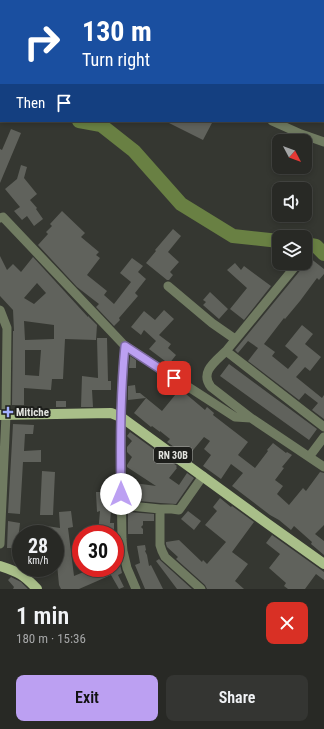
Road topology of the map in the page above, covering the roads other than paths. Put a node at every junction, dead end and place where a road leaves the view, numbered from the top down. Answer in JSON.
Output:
{"nodes":[{"id":1,"x":274,"y":122,"type":"edge"},
{"id":2,"x":324,"y":142,"type":"edge"},
{"id":3,"x":0,"y":218,"type":"edge"},
{"id":4,"x":292,"y":270,"type":"edge"},
{"id":5,"x":168,"y":286,"type":"dead end"},
{"id":6,"x":0,"y":310,"type":"edge"},
{"id":7,"x":235,"y":339,"type":"junction"},
{"id":8,"x":125,"y":346,"type":"junction"},
{"id":9,"x":226,"y":351,"type":"junction"},
{"id":10,"x":3,"y":415,"type":"edge"},
{"id":11,"x":122,"y":417,"type":"junction"},
{"id":12,"x":251,"y":418,"type":"junction"},
{"id":13,"x":324,"y":427,"type":"edge"},
{"id":14,"x":324,"y":436,"type":"edge"},
{"id":15,"x":310,"y":456,"type":"junction"},
{"id":16,"x":324,"y":467,"type":"edge"},
{"id":17,"x":203,"y":476,"type":"junction"},
{"id":18,"x":121,"y":505,"type":"junction"},
{"id":19,"x":160,"y":509,"type":"junction"},
{"id":20,"x":0,"y":544,"type":"edge"},
{"id":21,"x":324,"y":564,"type":"edge"},
{"id":22,"x":0,"y":566,"type":"edge"},
{"id":23,"x":37,"y":589,"type":"edge"},
{"id":24,"x":136,"y":589,"type":"edge"},
{"id":25,"x":201,"y":589,"type":"edge"}],
"edges":[{"from":1,"to":2,"type":"street"},
{"from":3,"to":8,"type":"street"},
{"from":4,"to":7,"type":"street"},
{"from":5,"to":7,"type":"street"},
{"from":6,"to":10,"type":"street"},
{"from":7,"to":9,"type":"street"},
{"from":8,"to":11,"type":"street"},
{"from":8,"to":12,"type":"street"},
{"from":9,"to":12,"type":"street"},
{"from":9,"to":13,"type":"street"},
{"from":10,"to":11,"type":"main road","number":"RN 30B"},
{"from":10,"to":20,"type":"street"},
{"from":11,"to":17,"type":"main road","number":"RN 30B"},
{"from":11,"to":18,"type":"street"},
{"from":12,"to":15,"type":"street"},
{"from":14,"to":15,"type":"street"},
{"from":15,"to":16,"type":"street"},
{"from":17,"to":19,"type":"street"},
{"from":17,"to":21,"type":"main road","number":"RN 30B"},
{"from":18,"to":19,"type":"street"},
{"from":18,"to":24,"type":"street"},
{"from":19,"to":25,"type":"street"},
{"from":22,"to":23,"type":"main road"}]}
